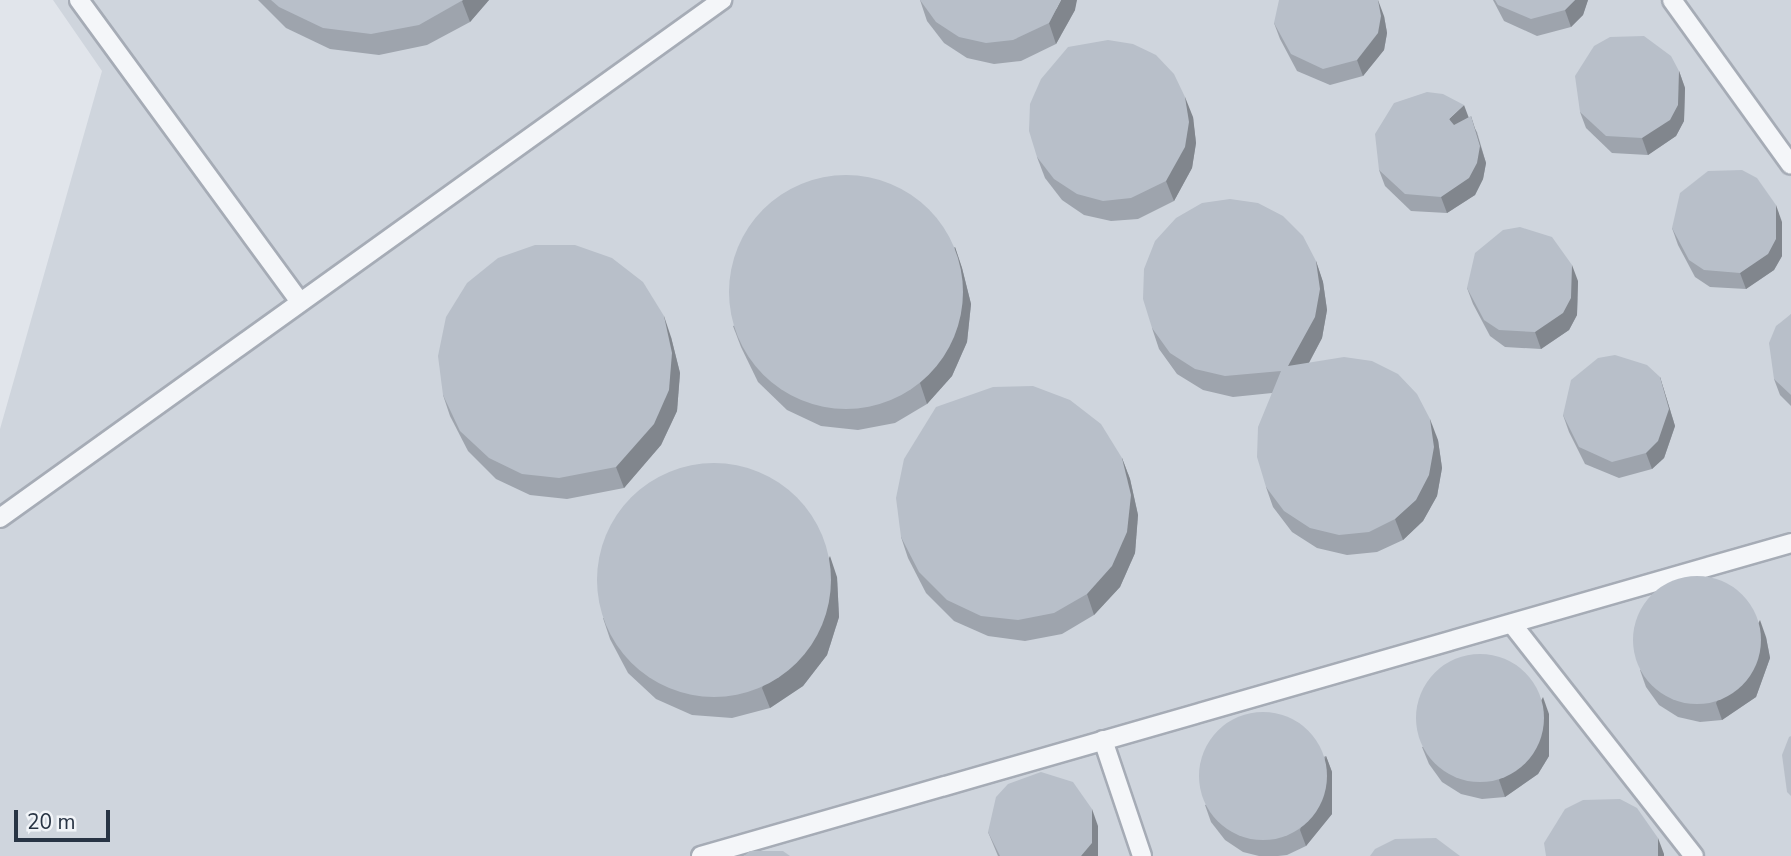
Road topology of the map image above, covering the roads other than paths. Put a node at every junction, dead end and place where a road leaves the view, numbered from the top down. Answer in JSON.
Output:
{"nodes":[{"id":1,"x":79,"y":0,"type":"edge"},
{"id":2,"x":722,"y":0,"type":"edge"},
{"id":3,"x":1672,"y":0,"type":"edge"},
{"id":4,"x":1791,"y":165,"type":"edge"},
{"id":5,"x":300,"y":302,"type":"junction"},
{"id":6,"x":0,"y":518,"type":"edge"},
{"id":7,"x":1791,"y":543,"type":"edge"},
{"id":8,"x":1512,"y":624,"type":"junction"},
{"id":9,"x":1104,"y":740,"type":"junction"},
{"id":10,"x":701,"y":856,"type":"edge"},
{"id":11,"x":1142,"y":856,"type":"edge"},
{"id":12,"x":1694,"y":856,"type":"edge"}],
"edges":[{"from":1,"to":5,"type":"lane"},
{"from":2,"to":5,"type":"lane"},
{"from":3,"to":4,"type":"lane"},
{"from":5,"to":6,"type":"lane"},
{"from":7,"to":8,"type":"lane"},
{"from":8,"to":9,"type":"lane"},
{"from":8,"to":12,"type":"lane"},
{"from":9,"to":10,"type":"lane"},
{"from":9,"to":11,"type":"lane"}]}
